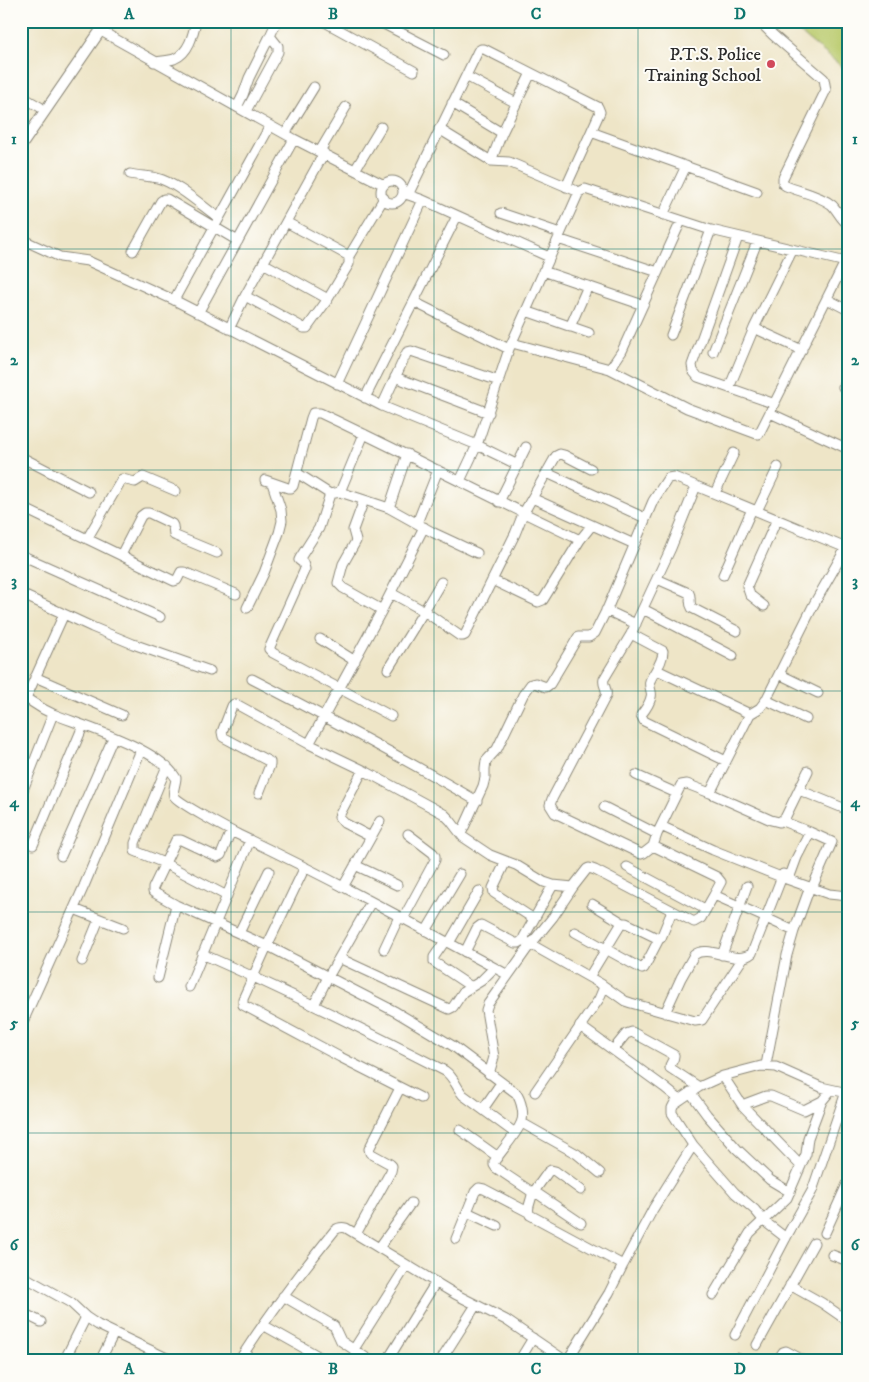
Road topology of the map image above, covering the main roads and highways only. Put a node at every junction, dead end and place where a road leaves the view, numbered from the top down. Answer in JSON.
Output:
{"nodes":[{"id":1,"x":107,"y":21,"type":"edge"},
{"id":2,"x":100,"y":26,"type":"edge"},
{"id":3,"x":21,"y":134,"type":"edge"},
{"id":4,"x":21,"y":146,"type":"edge"}],
"edges":[{"from":1,"to":2,"type":"main road"},
{"from":2,"to":3,"type":"main road"},
{"from":2,"to":4,"type":"main road"}]}
